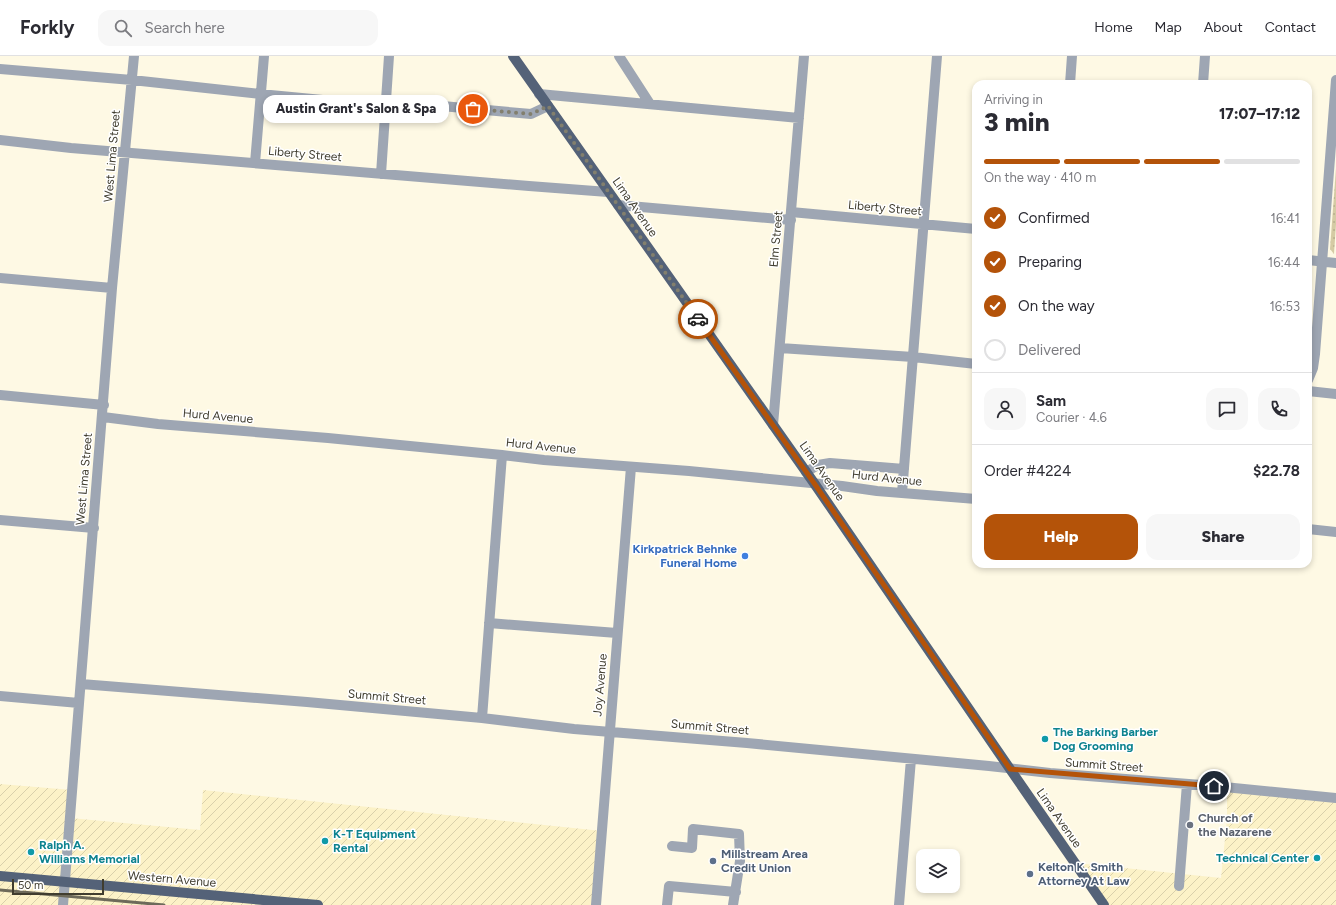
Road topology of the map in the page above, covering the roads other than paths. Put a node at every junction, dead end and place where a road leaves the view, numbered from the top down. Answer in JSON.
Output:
{"nodes":[{"id":1,"x":134,"y":56,"type":"edge"},
{"id":2,"x":264,"y":56,"type":"edge"},
{"id":3,"x":389,"y":56,"type":"edge"},
{"id":4,"x":513,"y":56,"type":"edge"},
{"id":5,"x":619,"y":56,"type":"edge"},
{"id":6,"x":804,"y":56,"type":"edge"},
{"id":7,"x":937,"y":56,"type":"edge"},
{"id":8,"x":1072,"y":56,"type":"edge"},
{"id":9,"x":1205,"y":56,"type":"edge"},
{"id":10,"x":0,"y":69,"type":"edge"},
{"id":11,"x":132,"y":80,"type":"junction"},
{"id":12,"x":1070,"y":80,"type":"edge"},
{"id":13,"x":1203,"y":80,"type":"edge"},
{"id":14,"x":1336,"y":80,"type":"edge"},
{"id":15,"x":260,"y":94,"type":"junction"},
{"id":16,"x":540,"y":94,"type":"junction"},
{"id":17,"x":386,"y":103,"type":"junction"},
{"id":18,"x":650,"y":104,"type":"junction"},
{"id":19,"x":548,"y":106,"type":"junction"},
{"id":20,"x":799,"y":118,"type":"junction"},
{"id":21,"x":1334,"y":138,"type":"edge"},
{"id":22,"x":0,"y":140,"type":"edge"},
{"id":23,"x":126,"y":152,"type":"junction"},
{"id":24,"x":255,"y":163,"type":"junction"},
{"id":25,"x":381,"y":174,"type":"junction"},
{"id":26,"x":608,"y":192,"type":"junction"},
{"id":27,"x":618,"y":205,"type":"junction"},
{"id":28,"x":791,"y":216,"type":"junction"},
{"id":29,"x":924,"y":224,"type":"junction"},
{"id":30,"x":972,"y":229,"type":"edge"},
{"id":31,"x":1312,"y":260,"type":"edge"},
{"id":32,"x":1322,"y":261,"type":"junction"},
{"id":33,"x":1336,"y":263,"type":"edge"},
{"id":34,"x":0,"y":278,"type":"edge"},
{"id":35,"x":112,"y":288,"type":"junction"},
{"id":36,"x":780,"y":348,"type":"junction"},
{"id":37,"x":913,"y":357,"type":"junction"},
{"id":38,"x":972,"y":364,"type":"edge"},
{"id":39,"x":1312,"y":370,"type":"edge"},
{"id":40,"x":1312,"y":392,"type":"edge"},
{"id":41,"x":1336,"y":394,"type":"edge"},
{"id":42,"x":0,"y":395,"type":"edge"},
{"id":43,"x":104,"y":405,"type":"junction"},
{"id":44,"x":103,"y":417,"type":"junction"},
{"id":45,"x":774,"y":425,"type":"junction"},
{"id":46,"x":502,"y":455,"type":"junction"},
{"id":47,"x":631,"y":467,"type":"junction"},
{"id":48,"x":904,"y":469,"type":"junction"},
{"id":49,"x":806,"y":472,"type":"junction"},
{"id":50,"x":814,"y":483,"type":"junction"},
{"id":51,"x":902,"y":493,"type":"junction"},
{"id":52,"x":972,"y":499,"type":"edge"},
{"id":53,"x":0,"y":520,"type":"edge"},
{"id":54,"x":94,"y":528,"type":"junction"},
{"id":55,"x":1312,"y":529,"type":"edge"},
{"id":56,"x":1336,"y":532,"type":"edge"},
{"id":57,"x":490,"y":623,"type":"junction"},
{"id":58,"x":618,"y":632,"type":"junction"},
{"id":59,"x":81,"y":684,"type":"junction"},
{"id":60,"x":0,"y":696,"type":"edge"},
{"id":61,"x":79,"y":703,"type":"junction"},
{"id":62,"x":482,"y":718,"type":"junction"},
{"id":63,"x":609,"y":732,"type":"junction"},
{"id":64,"x":911,"y":760,"type":"junction"},
{"id":65,"x":1010,"y":769,"type":"junction"},
{"id":66,"x":1187,"y":784,"type":"junction"},
{"id":67,"x":1336,"y":798,"type":"edge"},
{"id":68,"x":672,"y":846,"type":"dead end"},
{"id":69,"x":0,"y":876,"type":"edge"},
{"id":70,"x":65,"y":882,"type":"junction"},
{"id":71,"x":1179,"y":886,"type":"dead end"},
{"id":72,"x":736,"y":892,"type":"junction"},
{"id":73,"x":63,"y":905,"type":"edge"},
{"id":74,"x":318,"y":905,"type":"edge"},
{"id":75,"x":596,"y":905,"type":"edge"},
{"id":76,"x":667,"y":905,"type":"edge"},
{"id":77,"x":733,"y":905,"type":"edge"},
{"id":78,"x":899,"y":905,"type":"edge"},
{"id":79,"x":1104,"y":905,"type":"edge"}],
"edges":[{"from":1,"to":11,"type":"street","name":"West Lima Street"},
{"from":2,"to":15,"type":"street"},
{"from":3,"to":17,"type":"street"},
{"from":4,"to":16,"type":"main road","name":"Lima Avenue"},
{"from":5,"to":18,"type":"street"},
{"from":6,"to":20,"type":"street","name":"Elm Street"},
{"from":7,"to":29,"type":"street"},
{"from":8,"to":12,"type":"street"},
{"from":9,"to":13,"type":"street"},
{"from":10,"to":11,"type":"street"},
{"from":11,"to":15,"type":"street"},
{"from":11,"to":23,"type":"street","name":"West Lima Street"},
{"from":14,"to":21,"type":"street"},
{"from":15,"to":17,"type":"street"},
{"from":15,"to":24,"type":"street"},
{"from":16,"to":18,"type":"street"},
{"from":16,"to":19,"type":"main road","name":"Lima Avenue"},
{"from":17,"to":19,"type":"street"},
{"from":17,"to":25,"type":"street"},
{"from":18,"to":20,"type":"street"},
{"from":19,"to":26,"type":"main road","name":"Lima Avenue"},
{"from":20,"to":28,"type":"street","name":"Elm Street"},
{"from":21,"to":32,"type":"street"},
{"from":22,"to":23,"type":"street","name":"Liberty Street"},
{"from":23,"to":24,"type":"street","name":"Liberty Street"},
{"from":23,"to":35,"type":"street","name":"West Lima Street"},
{"from":24,"to":25,"type":"street","name":"Liberty Street"},
{"from":25,"to":26,"type":"street","name":"Liberty Street"},
{"from":26,"to":27,"type":"main road","name":"Lima Avenue"},
{"from":27,"to":28,"type":"street","name":"Liberty Street"},
{"from":27,"to":45,"type":"main road","name":"Lima Avenue"},
{"from":28,"to":29,"type":"street","name":"Liberty Street"},
{"from":28,"to":36,"type":"street","name":"Elm Street"},
{"from":29,"to":30,"type":"street","name":"Liberty Street"},
{"from":29,"to":37,"type":"street"},
{"from":31,"to":32,"type":"street"},
{"from":32,"to":33,"type":"street"},
{"from":32,"to":39,"type":"street"},
{"from":34,"to":35,"type":"street"},
{"from":35,"to":43,"type":"street","name":"West Lima Street"},
{"from":36,"to":37,"type":"street"},
{"from":36,"to":45,"type":"street","name":"Elm Street"},
{"from":37,"to":38,"type":"street"},
{"from":37,"to":48,"type":"street"},
{"from":40,"to":41,"type":"street"},
{"from":42,"to":43,"type":"street"},
{"from":43,"to":44,"type":"street","name":"West Lima Street"},
{"from":44,"to":46,"type":"street","name":"Hurd Avenue"},
{"from":44,"to":54,"type":"street","name":"West Lima Street"},
{"from":45,"to":49,"type":"main road","name":"Lima Avenue"},
{"from":46,"to":47,"type":"street","name":"Hurd Avenue"},
{"from":46,"to":57,"type":"street"},
{"from":47,"to":50,"type":"street","name":"Hurd Avenue"},
{"from":47,"to":58,"type":"street","name":"Joy Avenue"},
{"from":48,"to":49,"type":"street"},
{"from":48,"to":51,"type":"street"},
{"from":49,"to":50,"type":"main road","name":"Lima Avenue"},
{"from":50,"to":51,"type":"street","name":"Hurd Avenue"},
{"from":50,"to":65,"type":"main road","name":"Lima Avenue"},
{"from":51,"to":52,"type":"street","name":"Hurd Avenue"},
{"from":53,"to":54,"type":"street"},
{"from":54,"to":59,"type":"street","name":"West Lima Street"},
{"from":55,"to":56,"type":"street"},
{"from":57,"to":58,"type":"street"},
{"from":57,"to":62,"type":"street"},
{"from":58,"to":63,"type":"street","name":"Joy Avenue"},
{"from":59,"to":61,"type":"street","name":"West Lima Street"},
{"from":59,"to":62,"type":"street","name":"Summit Street"},
{"from":60,"to":61,"type":"street"},
{"from":61,"to":70,"type":"street","name":"West Lima Street"},
{"from":62,"to":63,"type":"street","name":"Summit Street"},
{"from":63,"to":64,"type":"street","name":"Summit Street"},
{"from":63,"to":75,"type":"street","name":"Joy Avenue"},
{"from":64,"to":65,"type":"street","name":"Summit Street"},
{"from":64,"to":78,"type":"street"},
{"from":65,"to":66,"type":"street","name":"Summit Street"},
{"from":65,"to":79,"type":"main road","name":"Lima Avenue"},
{"from":66,"to":67,"type":"street","name":"Summit Street"},
{"from":66,"to":71,"type":"street"},
{"from":68,"to":72,"type":"street"},
{"from":69,"to":70,"type":"main road","name":"Western Avenue"},
{"from":70,"to":73,"type":"street","name":"West Lima Street"},
{"from":70,"to":74,"type":"main road","name":"Western Avenue"},
{"from":72,"to":76,"type":"street"},
{"from":72,"to":77,"type":"street"}]}
